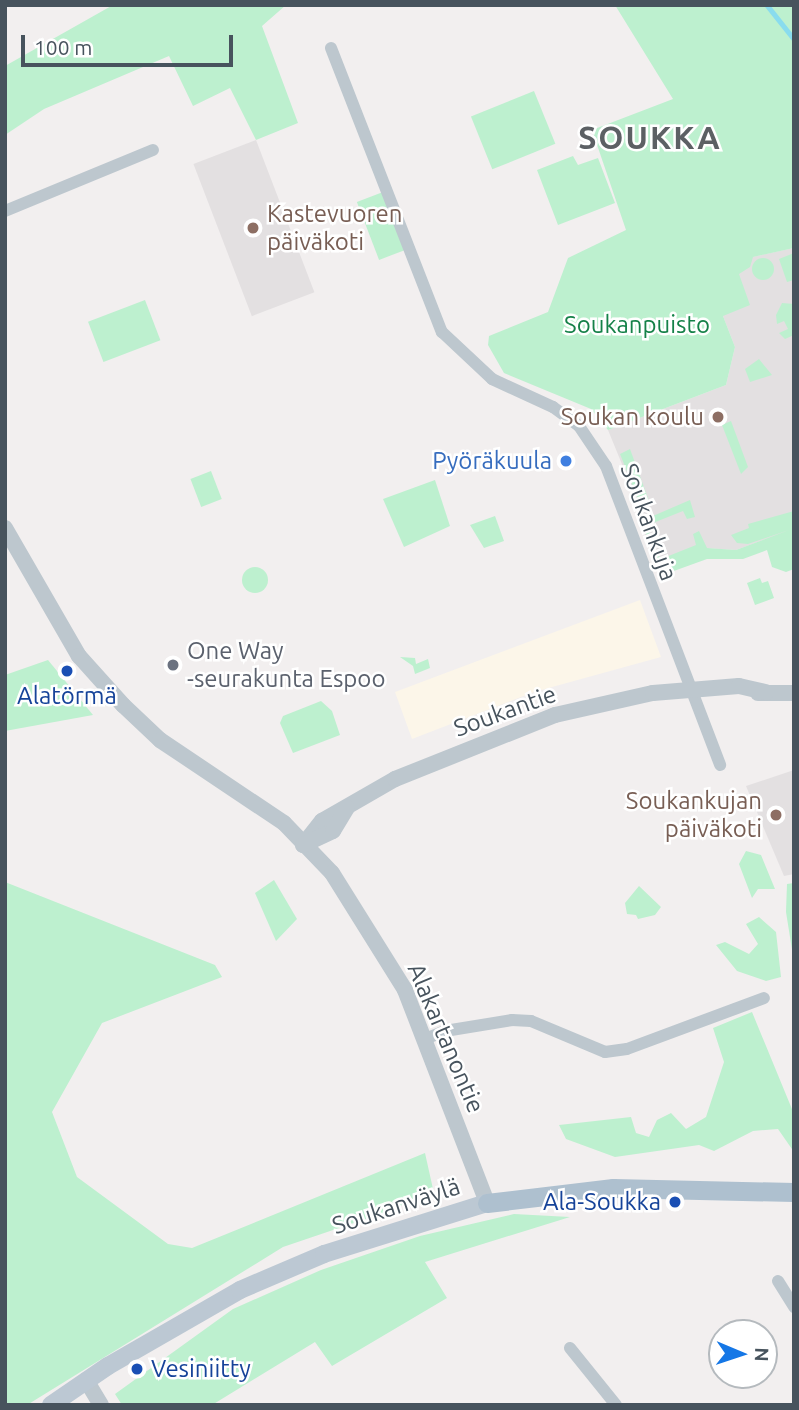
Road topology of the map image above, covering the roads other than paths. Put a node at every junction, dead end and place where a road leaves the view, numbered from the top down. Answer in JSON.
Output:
{"nodes":[{"id":1,"x":331,"y":48,"type":"dead end"},
{"id":2,"x":153,"y":150,"type":"dead end"},
{"id":3,"x":5,"y":211,"type":"edge"},
{"id":4,"x":5,"y":528,"type":"edge"},
{"id":5,"x":689,"y":690,"type":"junction"},
{"id":6,"x":794,"y":693,"type":"edge"},
{"id":7,"x":720,"y":765,"type":"dead end"},
{"id":8,"x":298,"y":841,"type":"junction"},
{"id":9,"x":764,"y":998,"type":"dead end"},
{"id":10,"x":425,"y":1039,"type":"junction"},
{"id":11,"x":794,"y":1192,"type":"edge"},
{"id":12,"x":487,"y":1203,"type":"junction"},
{"id":13,"x":778,"y":1281,"type":"dead end"},
{"id":14,"x":794,"y":1307,"type":"edge"},
{"id":15,"x":570,"y":1348,"type":"dead end"},
{"id":16,"x":86,"y":1380,"type":"junction"},
{"id":17,"x":51,"y":1405,"type":"edge"},
{"id":18,"x":101,"y":1405,"type":"edge"},
{"id":19,"x":616,"y":1405,"type":"edge"}],
"edges":[{"from":1,"to":5,"type":"street","name":"Soukankuja"},
{"from":2,"to":3,"type":"street"},
{"from":4,"to":8,"type":"street","name":"Alakartanontie"},
{"from":5,"to":6,"type":"street","name":"Soukantie"},
{"from":5,"to":7,"type":"street","name":"Soukankuja"},
{"from":5,"to":8,"type":"street","name":"Soukantie"},
{"from":8,"to":10,"type":"street","name":"Alakartanontie"},
{"from":9,"to":10,"type":"street"},
{"from":10,"to":12,"type":"street","name":"Alakartanontie"},
{"from":11,"to":12,"type":"main road","name":"Soukanväylä"},
{"from":12,"to":16,"type":"main road","name":"Soukanväylä"},
{"from":13,"to":14,"type":"street"},
{"from":15,"to":19,"type":"street"},
{"from":16,"to":17,"type":"main road","name":"Soukanväylä"},
{"from":16,"to":18,"type":"street"}]}
